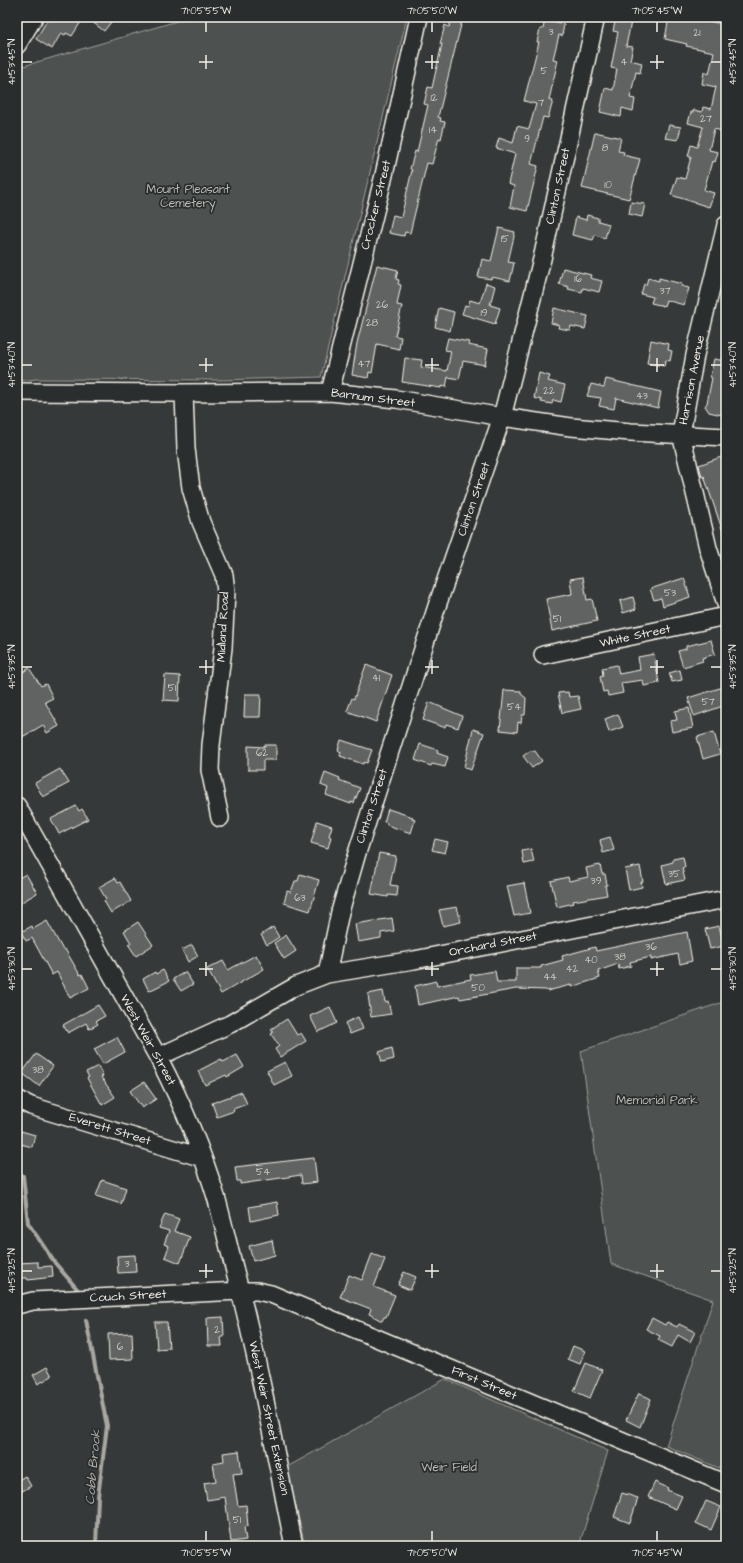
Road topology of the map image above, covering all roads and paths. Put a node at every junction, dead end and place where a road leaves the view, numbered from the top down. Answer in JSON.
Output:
{"nodes":[{"id":1,"x":34,"y":17,"type":"edge"},
{"id":2,"x":419,"y":17,"type":"edge"},
{"id":3,"x":596,"y":17,"type":"edge"},
{"id":4,"x":17,"y":45,"type":"edge"},
{"id":5,"x":726,"y":225,"type":"edge"},
{"id":6,"x":17,"y":392,"type":"edge"},
{"id":7,"x":330,"y":392,"type":"junction"},
{"id":8,"x":184,"y":393,"type":"junction"},
{"id":9,"x":502,"y":417,"type":"junction"},
{"id":10,"x":681,"y":434,"type":"junction"},
{"id":11,"x":726,"y":437,"type":"edge"},
{"id":12,"x":726,"y":604,"type":"edge"},
{"id":13,"x":726,"y":616,"type":"edge"},
{"id":14,"x":543,"y":655,"type":"dead end"},
{"id":15,"x":17,"y":806,"type":"edge"},
{"id":16,"x":220,"y":818,"type":"dead end"},
{"id":17,"x":726,"y":899,"type":"edge"},
{"id":18,"x":327,"y":974,"type":"junction"},
{"id":19,"x":158,"y":1057,"type":"junction"},
{"id":20,"x":17,"y":1100,"type":"edge"},
{"id":21,"x":203,"y":1158,"type":"junction"},
{"id":22,"x":240,"y":1291,"type":"junction"},
{"id":23,"x":17,"y":1305,"type":"edge"},
{"id":24,"x":726,"y":1484,"type":"edge"},
{"id":25,"x":294,"y":1546,"type":"edge"}],
"edges":[{"from":1,"to":4,"type":"street"},
{"from":2,"to":7,"type":"street","name":"Crocker Street"},
{"from":3,"to":9,"type":"street","name":"Clinton Street"},
{"from":5,"to":10,"type":"street","name":"Harrison Avenue"},
{"from":6,"to":8,"type":"street","name":"Barnum Street"},
{"from":7,"to":8,"type":"street","name":"Barnum Street"},
{"from":7,"to":9,"type":"street","name":"Barnum Street"},
{"from":8,"to":16,"type":"street","name":"Midland Road"},
{"from":9,"to":10,"type":"street","name":"Barnum Street"},
{"from":9,"to":18,"type":"street","name":"Clinton Street"},
{"from":10,"to":11,"type":"street","name":"Barnum Street"},
{"from":10,"to":12,"type":"street","name":"Harrison Avenue"},
{"from":13,"to":14,"type":"street","name":"White Street"},
{"from":15,"to":19,"type":"street","name":"West Weir Street"},
{"from":17,"to":18,"type":"street","name":"Orchard Street"},
{"from":18,"to":19,"type":"street","name":"Orchard Street"},
{"from":19,"to":21,"type":"street","name":"West Weir Street"},
{"from":20,"to":21,"type":"street","name":"Everett Street"},
{"from":21,"to":22,"type":"street","name":"West Weir Street"},
{"from":22,"to":23,"type":"street","name":"Couch Street"},
{"from":22,"to":24,"type":"street","name":"First Street"},
{"from":22,"to":25,"type":"street","name":"West Weir Street Extension"}]}
